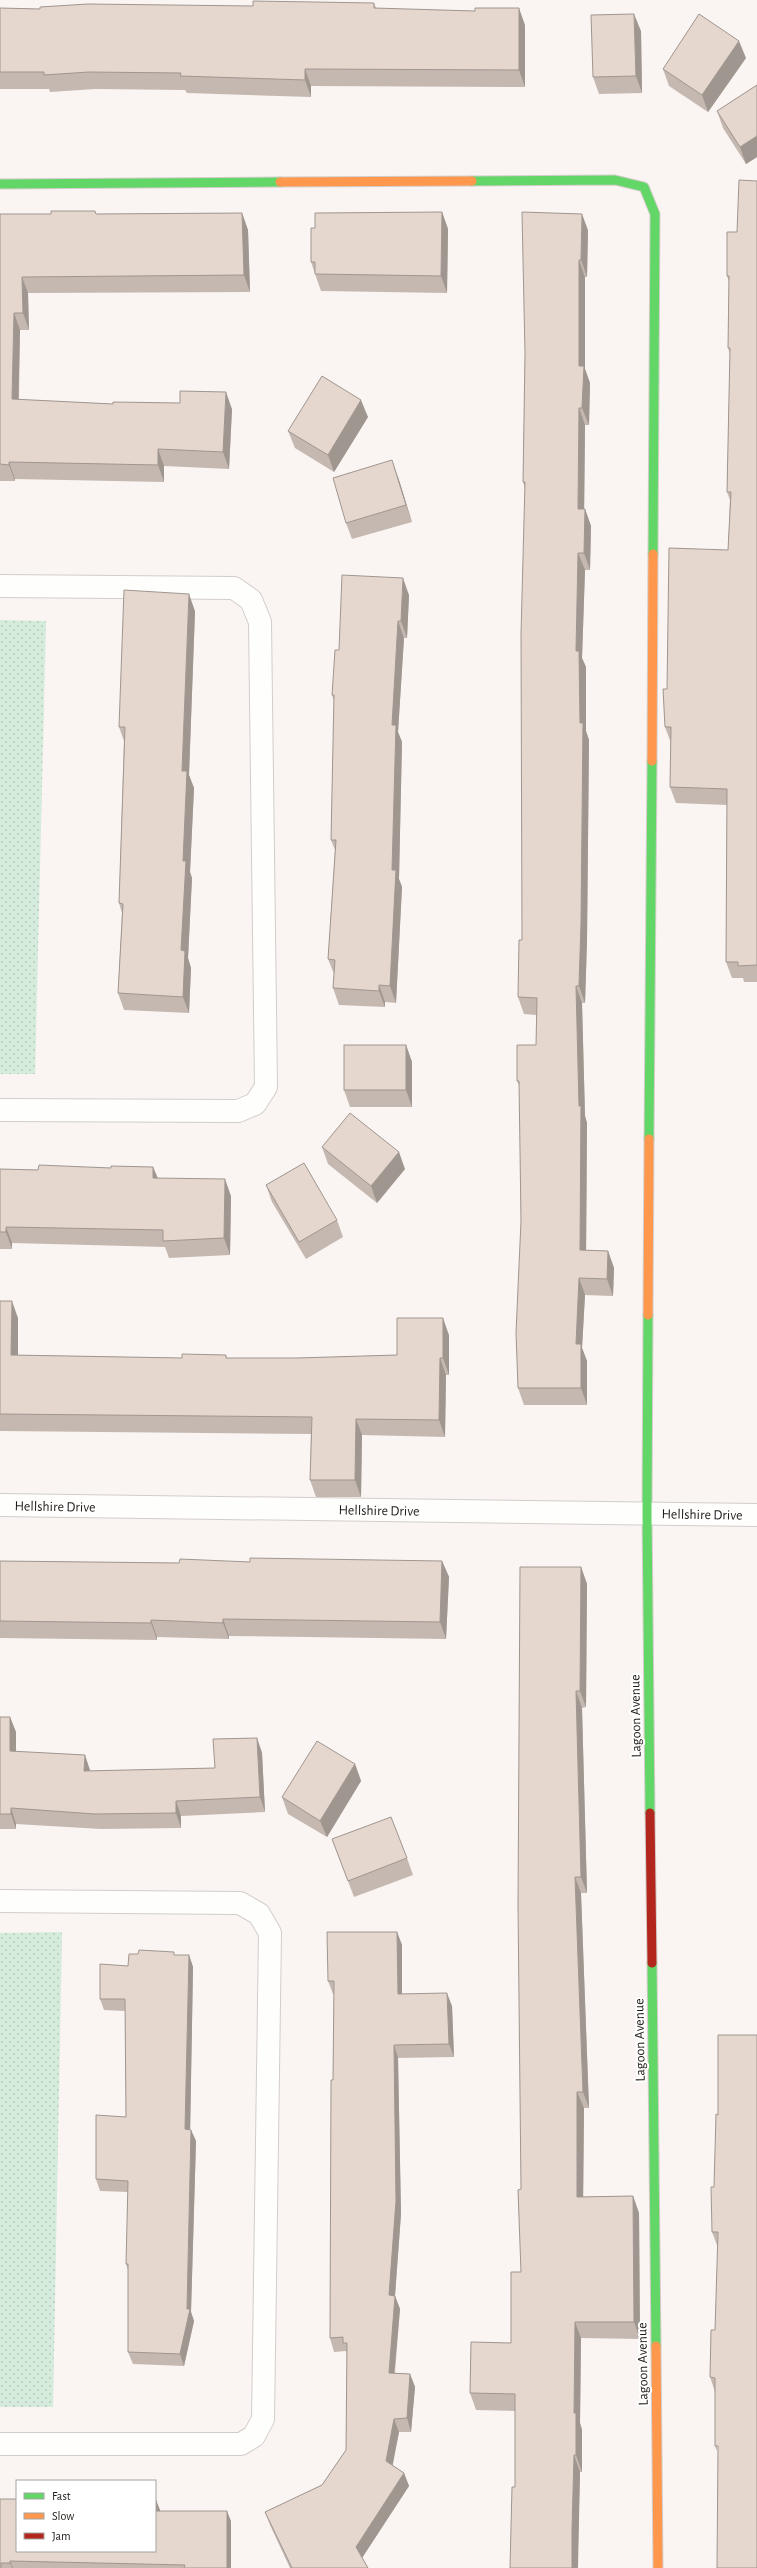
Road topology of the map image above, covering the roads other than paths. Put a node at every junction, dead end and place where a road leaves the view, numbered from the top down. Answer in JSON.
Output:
{"nodes":[{"id":1,"x":0,"y":184,"type":"edge"},
{"id":2,"x":0,"y":586,"type":"edge"},
{"id":3,"x":0,"y":1110,"type":"edge"},
{"id":4,"x":0,"y":1505,"type":"edge"},
{"id":5,"x":647,"y":1513,"type":"junction"},
{"id":6,"x":757,"y":1515,"type":"edge"},
{"id":7,"x":0,"y":1901,"type":"edge"},
{"id":8,"x":0,"y":2444,"type":"edge"},
{"id":9,"x":658,"y":2568,"type":"edge"}],
"edges":[{"from":1,"to":5,"type":"street","name":"Lagoon Avenue"},
{"from":2,"to":3,"type":"street"},
{"from":4,"to":5,"type":"street","name":"Hellshire Drive"},
{"from":5,"to":6,"type":"street","name":"Hellshire Drive"},
{"from":5,"to":9,"type":"street","name":"Lagoon Avenue"},
{"from":7,"to":8,"type":"street"}]}
